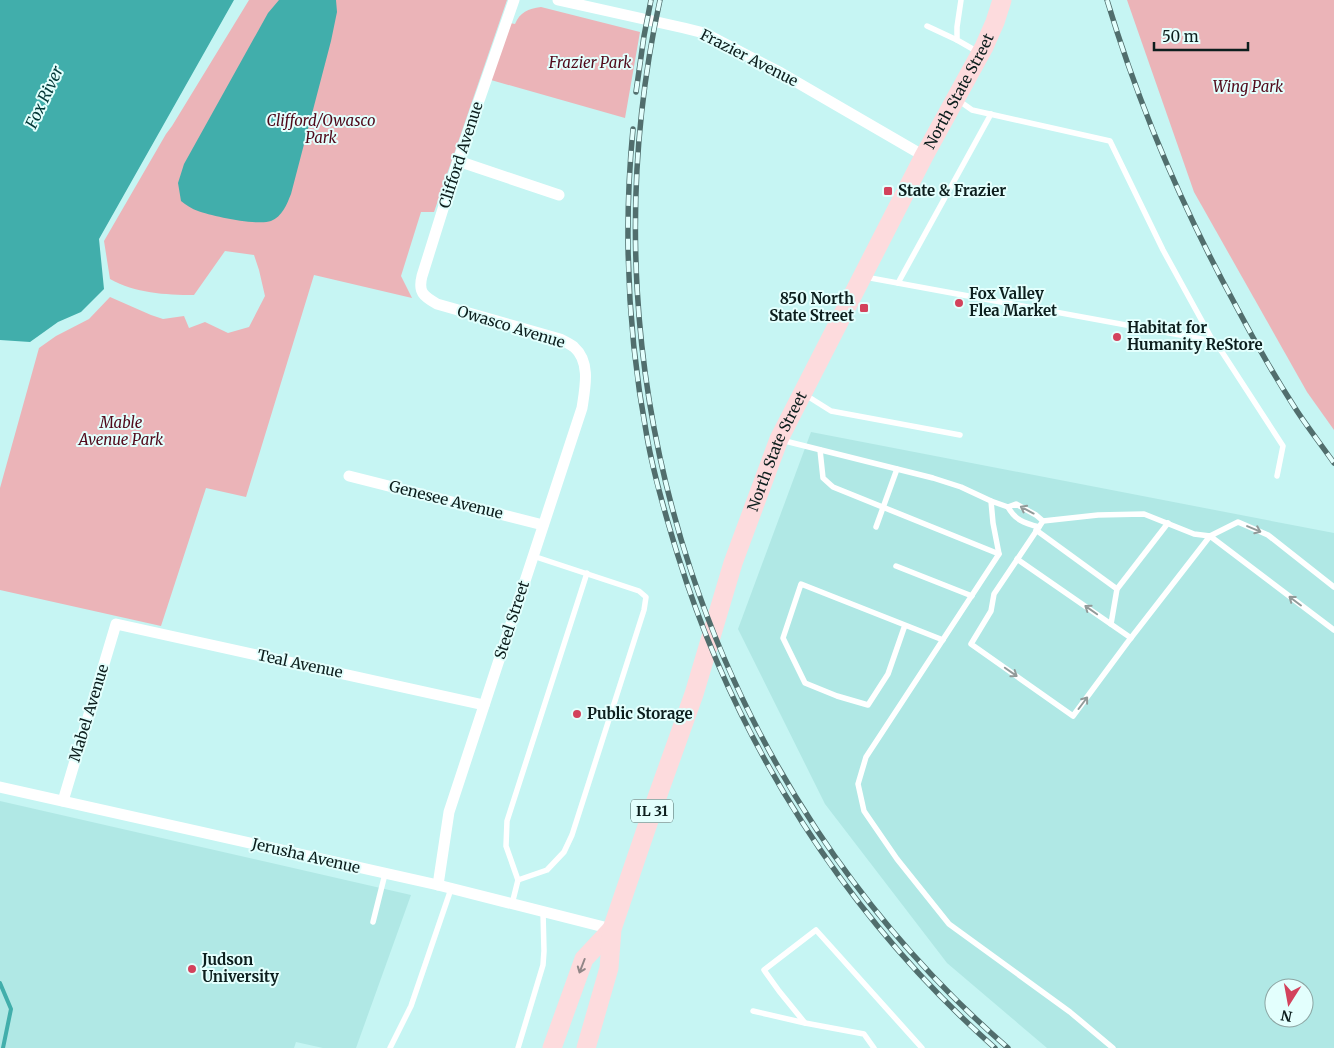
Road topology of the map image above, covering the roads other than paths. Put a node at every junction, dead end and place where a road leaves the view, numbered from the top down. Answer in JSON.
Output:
{"nodes":[{"id":1,"x":514,"y":0,"type":"edge"},
{"id":2,"x":558,"y":0,"type":"edge"},
{"id":3,"x":961,"y":0,"type":"edge"},
{"id":4,"x":1002,"y":0,"type":"edge"},
{"id":5,"x":927,"y":26,"type":"dead end"},
{"id":6,"x":957,"y":40,"type":"junction"},
{"id":7,"x":980,"y":54,"type":"junction"},
{"id":8,"x":956,"y":99,"type":"junction"},
{"id":9,"x":991,"y":114,"type":"junction"},
{"id":10,"x":924,"y":156,"type":"junction"},
{"id":11,"x":458,"y":161,"type":"junction"},
{"id":12,"x":559,"y":195,"type":"dead end"},
{"id":13,"x":862,"y":276,"type":"junction"},
{"id":14,"x":898,"y":283,"type":"junction"},
{"id":15,"x":437,"y":304,"type":"joint"},
{"id":16,"x":1213,"y":341,"type":"junction"},
{"id":17,"x":581,"y":355,"type":"joint"},
{"id":18,"x":802,"y":393,"type":"junction"},
{"id":19,"x":960,"y":435,"type":"dead end"},
{"id":20,"x":779,"y":439,"type":"junction"},
{"id":21,"x":820,"y":450,"type":"junction"},
{"id":22,"x":897,"y":469,"type":"junction"},
{"id":23,"x":349,"y":476,"type":"dead end"},
{"id":24,"x":1278,"y":476,"type":"dead end"},
{"id":25,"x":991,"y":501,"type":"junction"},
{"id":26,"x":1008,"y":506,"type":"junction"},
{"id":27,"x":883,"y":508,"type":"junction"},
{"id":28,"x":1043,"y":521,"type":"junction"},
{"id":29,"x":1168,"y":523,"type":"junction"},
{"id":30,"x":543,"y":525,"type":"junction"},
{"id":31,"x":876,"y":527,"type":"dead end"},
{"id":32,"x":1037,"y":528,"type":"junction"},
{"id":33,"x":1210,"y":536,"type":"junction"},
{"id":34,"x":999,"y":554,"type":"junction"},
{"id":35,"x":533,"y":556,"type":"junction"},
{"id":36,"x":1017,"y":558,"type":"junction"},
{"id":37,"x":896,"y":566,"type":"dead end"},
{"id":38,"x":587,"y":573,"type":"junction"},
{"id":39,"x":1334,"y":586,"type":"edge"},
{"id":40,"x":1118,"y":589,"type":"junction"},
{"id":41,"x":972,"y":596,"type":"junction"},
{"id":42,"x":116,"y":624,"type":"joint"},
{"id":43,"x":1111,"y":624,"type":"junction"},
{"id":44,"x":905,"y":625,"type":"junction"},
{"id":45,"x":1334,"y":630,"type":"edge"},
{"id":46,"x":1131,"y":638,"type":"junction"},
{"id":47,"x":943,"y":640,"type":"junction"},
{"id":48,"x":484,"y":705,"type":"junction"},
{"id":49,"x":0,"y":787,"type":"edge"},
{"id":50,"x":63,"y":801,"type":"junction"},
{"id":51,"x":385,"y":874,"type":"junction"},
{"id":52,"x":518,"y":880,"type":"junction"},
{"id":53,"x":438,"y":885,"type":"junction"},
{"id":54,"x":451,"y":889,"type":"junction"},
{"id":55,"x":512,"y":904,"type":"junction"},
{"id":56,"x":543,"y":912,"type":"junction"},
{"id":57,"x":373,"y":922,"type":"dead end"},
{"id":58,"x":612,"y":929,"type":"junction"},
{"id":59,"x":753,"y":1011,"type":"dead end"},
{"id":60,"x":805,"y":1023,"type":"junction"},
{"id":61,"x":390,"y":1048,"type":"edge"},
{"id":62,"x":518,"y":1048,"type":"edge"},
{"id":63,"x":552,"y":1048,"type":"edge"},
{"id":64,"x":586,"y":1048,"type":"edge"},
{"id":65,"x":874,"y":1048,"type":"edge"},
{"id":66,"x":922,"y":1048,"type":"edge"},
{"id":67,"x":1113,"y":1048,"type":"edge"}],
"edges":[{"from":1,"to":11,"type":"street","name":"Clifford Avenue"},
{"from":2,"to":10,"type":"street","name":"Frazier Avenue"},
{"from":3,"to":6,"type":"lane"},
{"from":4,"to":7,"type":"main road","name":"North State Street","number":"IL 31"},
{"from":5,"to":6,"type":"lane"},
{"from":6,"to":7,"type":"lane"},
{"from":7,"to":8,"type":"main road","name":"North State Street","number":"IL 31"},
{"from":8,"to":9,"type":"lane"},
{"from":8,"to":10,"type":"main road","name":"North State Street","number":"IL 31"},
{"from":9,"to":14,"type":"lane"},
{"from":9,"to":16,"type":"lane"},
{"from":10,"to":13,"type":"main road","name":"North State Street","number":"IL 31"},
{"from":11,"to":12,"type":"street"},
{"from":11,"to":15,"type":"street","name":"Clifford Avenue"},
{"from":13,"to":14,"type":"lane"},
{"from":13,"to":18,"type":"main road","name":"North State Street","number":"IL 31"},
{"from":14,"to":16,"type":"lane"},
{"from":15,"to":17,"type":"street","name":"Owasco Avenue"},
{"from":16,"to":24,"type":"lane"},
{"from":17,"to":30,"type":"street","name":"Steel Street"},
{"from":18,"to":19,"type":"lane"},
{"from":18,"to":20,"type":"main road","name":"North State Street","number":"IL 31"},
{"from":20,"to":21,"type":"lane"},
{"from":20,"to":58,"type":"main road","name":"North State Street","number":"IL 31"},
{"from":21,"to":22,"type":"lane"},
{"from":21,"to":27,"type":"lane"},
{"from":22,"to":25,"type":"lane"},
{"from":22,"to":27,"type":"lane"},
{"from":23,"to":30,"type":"street","name":"Genesee Avenue"},
{"from":25,"to":26,"type":"lane"},
{"from":25,"to":34,"type":"lane"},
{"from":28,"to":26,"type":"lane","one_way":true},
{"from":26,"to":32,"type":"lane"},
{"from":27,"to":31,"type":"lane"},
{"from":27,"to":34,"type":"lane"},
{"from":28,"to":29,"type":"lane"},
{"from":28,"to":32,"type":"lane"},
{"from":29,"to":33,"type":"lane"},
{"from":29,"to":40,"type":"lane"},
{"from":30,"to":35,"type":"street","name":"Steel Street"},
{"from":32,"to":36,"type":"lane"},
{"from":32,"to":40,"type":"lane"},
{"from":33,"to":39,"type":"lane","one_way":true},
{"from":45,"to":33,"type":"lane","one_way":true},
{"from":33,"to":46,"type":"lane"},
{"from":34,"to":41,"type":"lane"},
{"from":35,"to":38,"type":"lane"},
{"from":35,"to":48,"type":"street","name":"Steel Street"},
{"from":43,"to":36,"type":"lane","one_way":true},
{"from":36,"to":46,"type":"lane","one_way":true},
{"from":37,"to":41,"type":"lane"},
{"from":38,"to":52,"type":"lane"},
{"from":38,"to":52,"type":"lane"},
{"from":40,"to":43,"type":"lane"},
{"from":41,"to":47,"type":"lane"},
{"from":42,"to":48,"type":"street","name":"Teal Avenue"},
{"from":42,"to":50,"type":"street","name":"Mabel Avenue"},
{"from":43,"to":46,"type":"lane"},
{"from":44,"to":44,"type":"lane"},
{"from":44,"to":47,"type":"lane"},
{"from":47,"to":67,"type":"lane"},
{"from":48,"to":53,"type":"street","name":"Steel Street"},
{"from":49,"to":50,"type":"street","name":"Jerusha Avenue"},
{"from":50,"to":51,"type":"street","name":"Jerusha Avenue"},
{"from":51,"to":53,"type":"street","name":"Jerusha Avenue"},
{"from":51,"to":57,"type":"lane"},
{"from":52,"to":55,"type":"lane"},
{"from":53,"to":54,"type":"street","name":"Jerusha Avenue"},
{"from":54,"to":55,"type":"street","name":"Jerusha Avenue"},
{"from":54,"to":61,"type":"lane"},
{"from":55,"to":56,"type":"street","name":"Jerusha Avenue"},
{"from":56,"to":58,"type":"street","name":"Jerusha Avenue"},
{"from":56,"to":62,"type":"lane"},
{"from":58,"to":63,"type":"main road","name":"North State Street","number":"IL 31","one_way":true},
{"from":58,"to":64,"type":"main road","name":"North State Street","number":"IL 31"},
{"from":59,"to":60,"type":"lane"},
{"from":60,"to":65,"type":"lane"},
{"from":60,"to":66,"type":"lane"}]}
